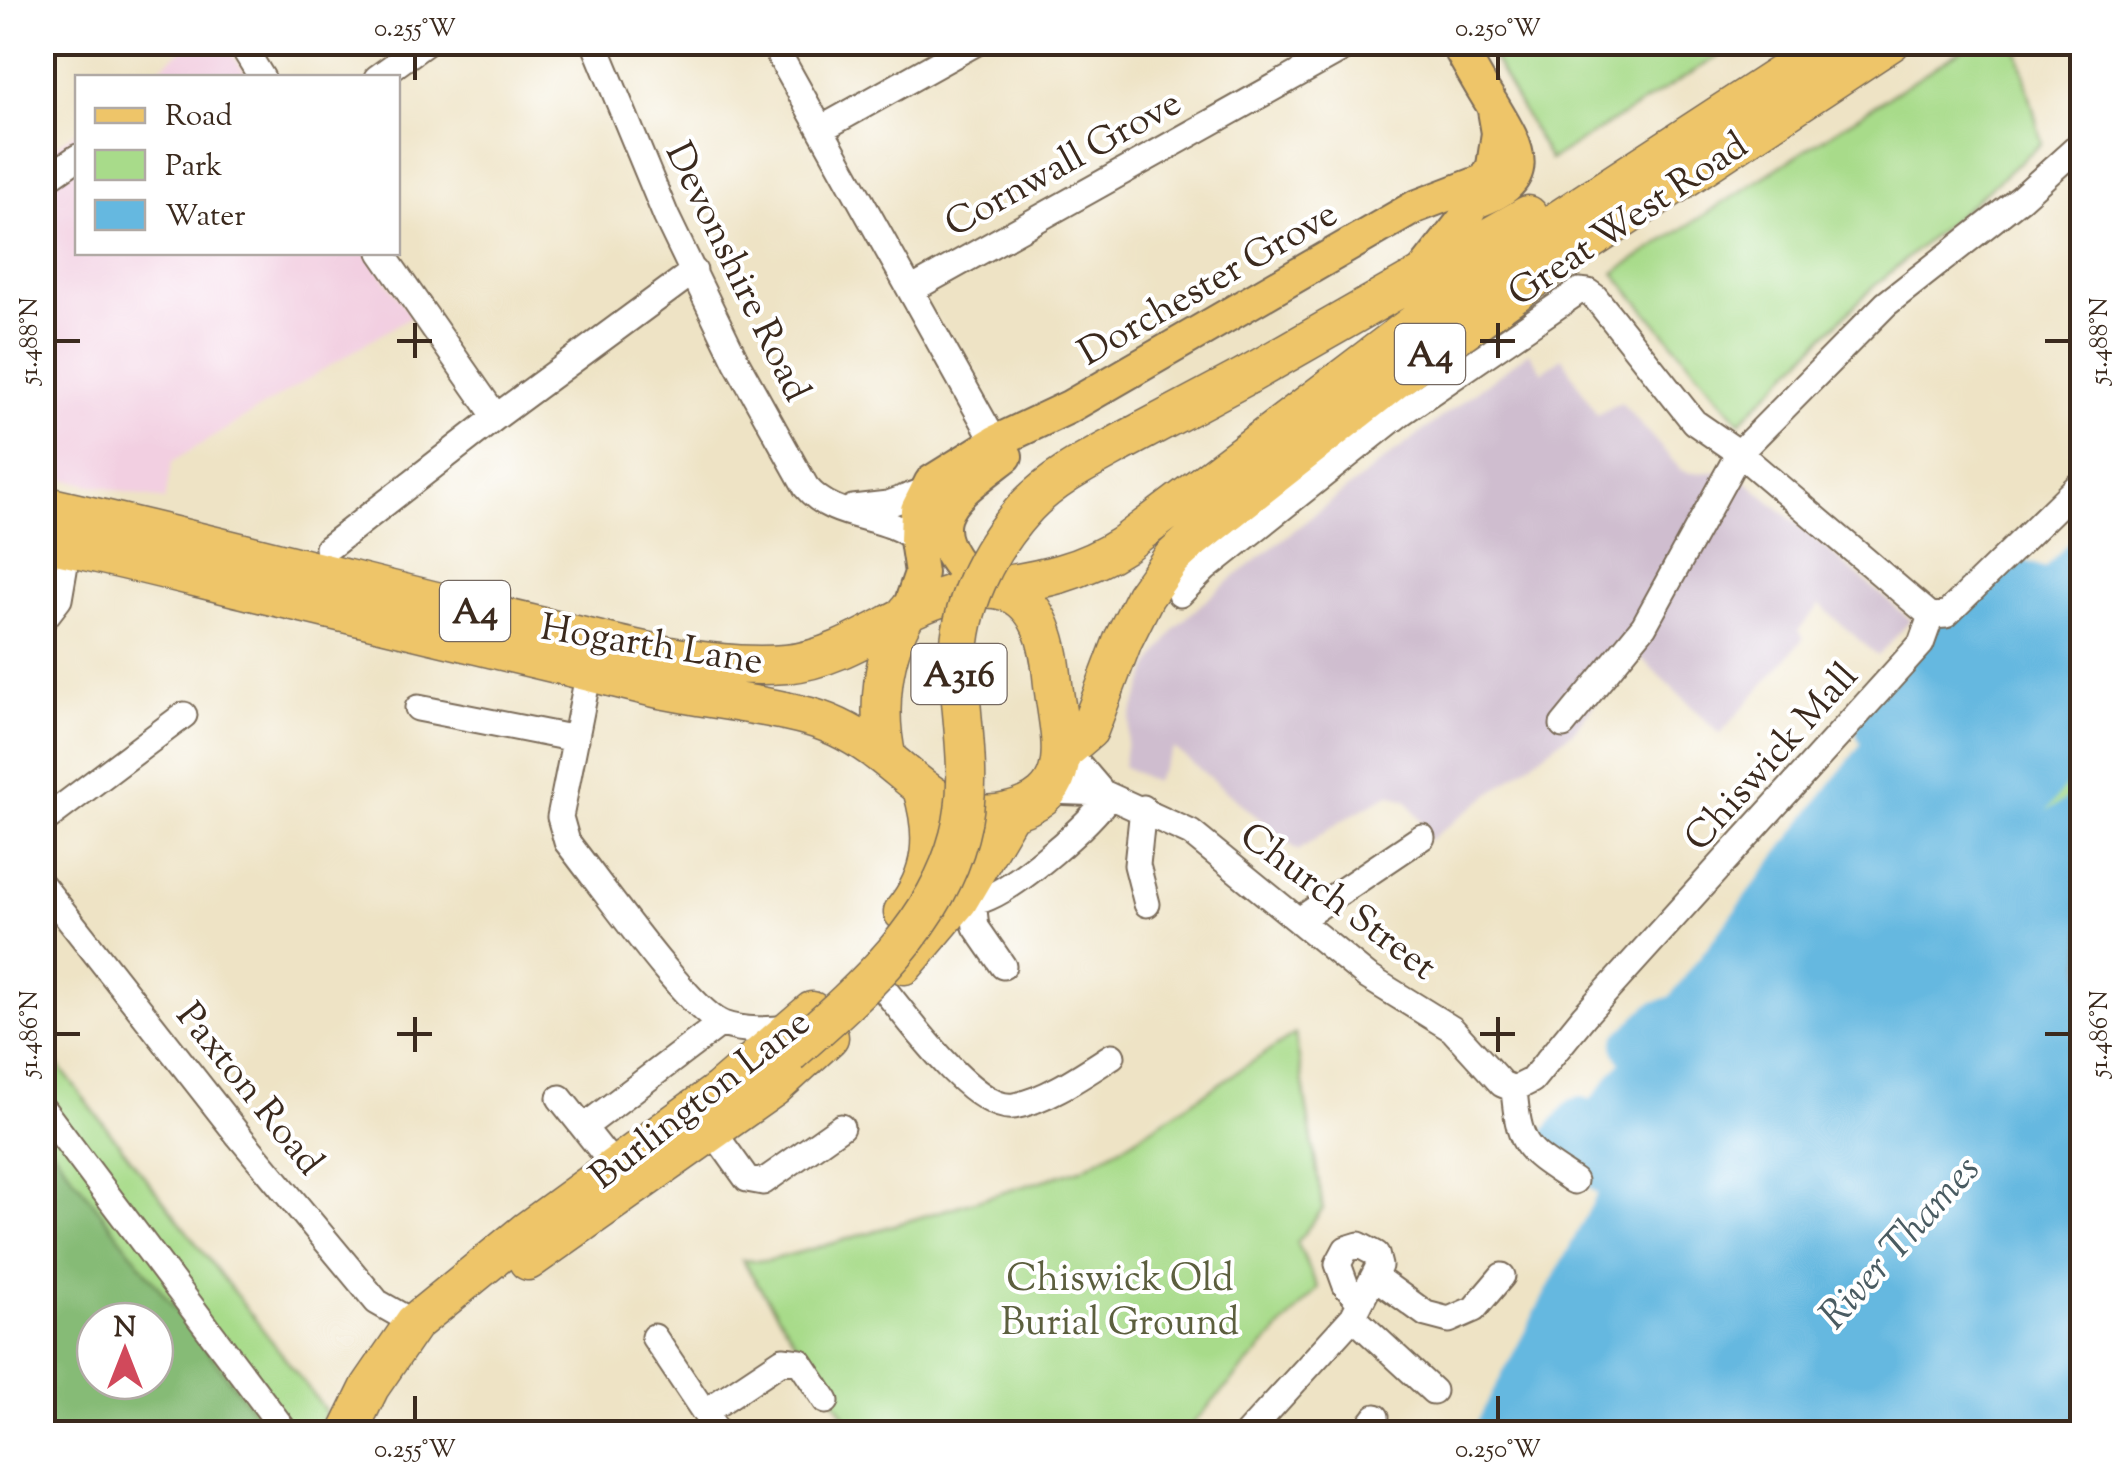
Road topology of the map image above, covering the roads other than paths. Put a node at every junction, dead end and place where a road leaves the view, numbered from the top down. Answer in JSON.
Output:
{"nodes":[{"id":1,"x":240,"y":42,"type":"edge"},
{"id":2,"x":427,"y":42,"type":"edge"},
{"id":3,"x":594,"y":42,"type":"edge"},
{"id":4,"x":772,"y":42,"type":"edge"},
{"id":5,"x":977,"y":42,"type":"edge"},
{"id":6,"x":1355,"y":42,"type":"edge"},
{"id":7,"x":1456,"y":42,"type":"edge"},
{"id":8,"x":1817,"y":42,"type":"edge"},
{"id":9,"x":1831,"y":42,"type":"edge"},
{"id":10,"x":1892,"y":42,"type":"edge"},
{"id":11,"x":260,"y":75,"type":"edge"},
{"id":12,"x":381,"y":75,"type":"edge"},
{"id":13,"x":821,"y":129,"type":"junction"},
{"id":14,"x":2082,"y":144,"type":"edge"},
{"id":15,"x":75,"y":159,"type":"edge"},
{"id":16,"x":42,"y":182,"type":"edge"},
{"id":17,"x":1478,"y":192,"type":"junction"},
{"id":18,"x":383,"y":255,"type":"edge"},
{"id":19,"x":694,"y":271,"type":"junction"},
{"id":20,"x":1414,"y":280,"type":"junction"},
{"id":21,"x":911,"y":290,"type":"junction"},
{"id":22,"x":1406,"y":390,"type":"junction"},
{"id":23,"x":1069,"y":407,"type":"junction"},
{"id":24,"x":496,"y":417,"type":"junction"},
{"id":25,"x":995,"y":442,"type":"junction"},
{"id":26,"x":1740,"y":453,"type":"junction"},
{"id":27,"x":2082,"y":482,"type":"edge"},
{"id":28,"x":924,"y":491,"type":"junction"},
{"id":29,"x":42,"y":506,"type":"edge"},
{"id":30,"x":843,"y":510,"type":"junction"},
{"id":31,"x":916,"y":540,"type":"junction"},
{"id":32,"x":55,"y":545,"type":"edge"},
{"id":33,"x":328,"y":548,"type":"dead end"},
{"id":34,"x":986,"y":588,"type":"junction"},
{"id":35,"x":1180,"y":594,"type":"dead end"},
{"id":36,"x":906,"y":614,"type":"junction"},
{"id":37,"x":1931,"y":616,"type":"junction"},
{"id":38,"x":42,"y":622,"type":"edge"},
{"id":39,"x":589,"y":671,"type":"junction"},
{"id":40,"x":418,"y":708,"type":"dead end"},
{"id":41,"x":184,"y":715,"type":"dead end"},
{"id":42,"x":1563,"y":725,"type":"dead end"},
{"id":43,"x":576,"y":739,"type":"junction"},
{"id":44,"x":887,"y":759,"type":"junction"},
{"id":45,"x":1058,"y":767,"type":"junction"},
{"id":46,"x":922,"y":789,"type":"junction"},
{"id":47,"x":1106,"y":795,"type":"junction"},
{"id":48,"x":1143,"y":808,"type":"junction"},
{"id":49,"x":1011,"y":811,"type":"junction"},
{"id":50,"x":42,"y":822,"type":"edge"},
{"id":51,"x":1422,"y":838,"type":"dead end"},
{"id":52,"x":42,"y":885,"type":"edge"},
{"id":53,"x":966,"y":901,"type":"junction"},
{"id":54,"x":1148,"y":904,"type":"dead end"},
{"id":55,"x":1299,"y":920,"type":"junction"},
{"id":56,"x":1004,"y":966,"type":"dead end"},
{"id":57,"x":883,"y":988,"type":"junction"},
{"id":58,"x":721,"y":1023,"type":"junction"},
{"id":59,"x":791,"y":1041,"type":"junction"},
{"id":60,"x":1112,"y":1056,"type":"dead end"},
{"id":61,"x":1514,"y":1089,"type":"junction"},
{"id":62,"x":560,"y":1098,"type":"dead end"},
{"id":63,"x":42,"y":1108,"type":"edge"},
{"id":64,"x":584,"y":1127,"type":"junction"},
{"id":65,"x":842,"y":1128,"type":"dead end"},
{"id":66,"x":712,"y":1130,"type":"junction"},
{"id":67,"x":624,"y":1177,"type":"junction"},
{"id":68,"x":1574,"y":1181,"type":"dead end"},
{"id":69,"x":1375,"y":1276,"type":"junction"},
{"id":70,"x":1502,"y":1276,"type":"dead end"},
{"id":71,"x":1356,"y":1310,"type":"junction"},
{"id":72,"x":414,"y":1324,"type":"junction"},
{"id":73,"x":654,"y":1337,"type":"dead end"},
{"id":74,"x":386,"y":1360,"type":"junction"},
{"id":75,"x":1432,"y":1392,"type":"dead end"},
{"id":76,"x":826,"y":1401,"type":"dead end"},
{"id":77,"x":712,"y":1423,"type":"edge"},
{"id":78,"x":287,"y":1434,"type":"edge"},
{"id":79,"x":347,"y":1434,"type":"edge"},
{"id":80,"x":1247,"y":1434,"type":"edge"}],
"edges":[{"from":1,"to":11,"type":"street"},
{"from":2,"to":12,"type":"street"},
{"from":3,"to":19,"type":"street","name":"Devonshire Road"},
{"from":4,"to":13,"type":"street"},
{"from":5,"to":13,"type":"street"},
{"from":6,"to":21,"type":"street","name":"Cornwall Grove"},
{"from":7,"to":17,"type":"main road","number":"A316"},
{"from":8,"to":20,"type":"highway","number":"A4"},
{"from":9,"to":34,"type":"highway","name":"Great West Road","number":"A4"},
{"from":10,"to":22,"type":"highway","name":"Great West Road","number":"A4"},
{"from":13,"to":21,"type":"street"},
{"from":14,"to":26,"type":"street"},
{"from":15,"to":16,"type":"street"},
{"from":17,"to":20,"type":"main road","number":"A316"},
{"from":17,"to":23,"type":"main road","name":"Dorchester Grove","number":"A316"},
{"from":18,"to":24,"type":"street"},
{"from":19,"to":24,"type":"street"},
{"from":19,"to":30,"type":"street","name":"Devonshire Road"},
{"from":20,"to":59,"type":"highway","number":"A316","bridge":true},
{"from":21,"to":25,"type":"street"},
{"from":22,"to":26,"type":"street"},
{"from":22,"to":35,"type":"street"},
{"from":22,"to":45,"type":"highway","name":"Great West Road","number":"A4"},
{"from":23,"to":25,"type":"main road","name":"Dorchester Grove","number":"A316"},
{"from":23,"to":34,"type":"main road","name":"Dorchester Grove","number":"A316"},
{"from":24,"to":33,"type":"street"},
{"from":25,"to":28,"type":"main road","name":"Dorchester Grove","number":"A316"},
{"from":26,"to":37,"type":"street"},
{"from":26,"to":42,"type":"street"},
{"from":27,"to":37,"type":"street"},
{"from":28,"to":30,"type":"street"},
{"from":28,"to":31,"type":"main road","number":"A316"},
{"from":29,"to":36,"type":"highway","name":"Hogarth Lane","number":"A4"},
{"from":30,"to":31,"type":"street","name":"Devonshire Road"},
{"from":31,"to":36,"type":"main road","number":"A316"},
{"from":32,"to":38,"type":"street"},
{"from":32,"to":39,"type":"highway","name":"Hogarth Lane","number":"A4"},
{"from":34,"to":36,"type":"highway"},
{"from":34,"to":45,"type":"highway"},
{"from":36,"to":44,"type":"highway"},
{"from":37,"to":61,"type":"street","name":"Chiswick Mall"},
{"from":39,"to":43,"type":"street"},
{"from":39,"to":44,"type":"highway","name":"Hogarth Lane","number":"A4"},
{"from":40,"to":43,"type":"street"},
{"from":41,"to":50,"type":"street"},
{"from":43,"to":58,"type":"street"},
{"from":44,"to":46,"type":"highway"},
{"from":45,"to":47,"type":"street","name":"Church Street"},
{"from":45,"to":47,"type":"street","name":"Church Street"},
{"from":45,"to":49,"type":"highway"},
{"from":46,"to":49,"type":"highway"},
{"from":46,"to":59,"type":"highway","name":"Burlington Lane","number":"A316"},
{"from":47,"to":48,"type":"street","name":"Church Street"},
{"from":47,"to":53,"type":"street","name":"Burlington Lane"},
{"from":48,"to":54,"type":"street"},
{"from":48,"to":55,"type":"street","name":"Church Street"},
{"from":49,"to":53,"type":"highway","name":"Burlington Lane","number":"A316"},
{"from":51,"to":55,"type":"street"},
{"from":52,"to":72,"type":"street","name":"Paxton Road"},
{"from":53,"to":56,"type":"street"},
{"from":53,"to":57,"type":"highway","name":"Burlington Lane","number":"A316"},
{"from":55,"to":61,"type":"street","name":"Church Street"},
{"from":57,"to":60,"type":"street"},
{"from":57,"to":66,"type":"highway","name":"Burlington Lane","number":"A316"},
{"from":58,"to":59,"type":"street"},
{"from":58,"to":64,"type":"street"},
{"from":59,"to":67,"type":"highway","number":"A316"},
{"from":61,"to":68,"type":"street"},
{"from":62,"to":64,"type":"street"},
{"from":63,"to":78,"type":"street"},
{"from":64,"to":67,"type":"street"},
{"from":65,"to":66,"type":"street"},
{"from":66,"to":67,"type":"highway","name":"Burlington Lane","number":"A316"},
{"from":67,"to":72,"type":"highway","name":"Burlington Lane","number":"A316"},
{"from":67,"to":74,"type":"highway","name":"Burlington Lane","number":"A316"},
{"from":69,"to":70,"type":"street"},
{"from":69,"to":71,"type":"street"},
{"from":69,"to":71,"type":"street"},
{"from":71,"to":75,"type":"street"},
{"from":71,"to":80,"type":"street"},
{"from":72,"to":74,"type":"highway","name":"Burlington Lane","number":"A316"},
{"from":73,"to":77,"type":"street"},
{"from":74,"to":79,"type":"highway","name":"Burlington Lane","number":"A316"},
{"from":76,"to":77,"type":"street"}]}
